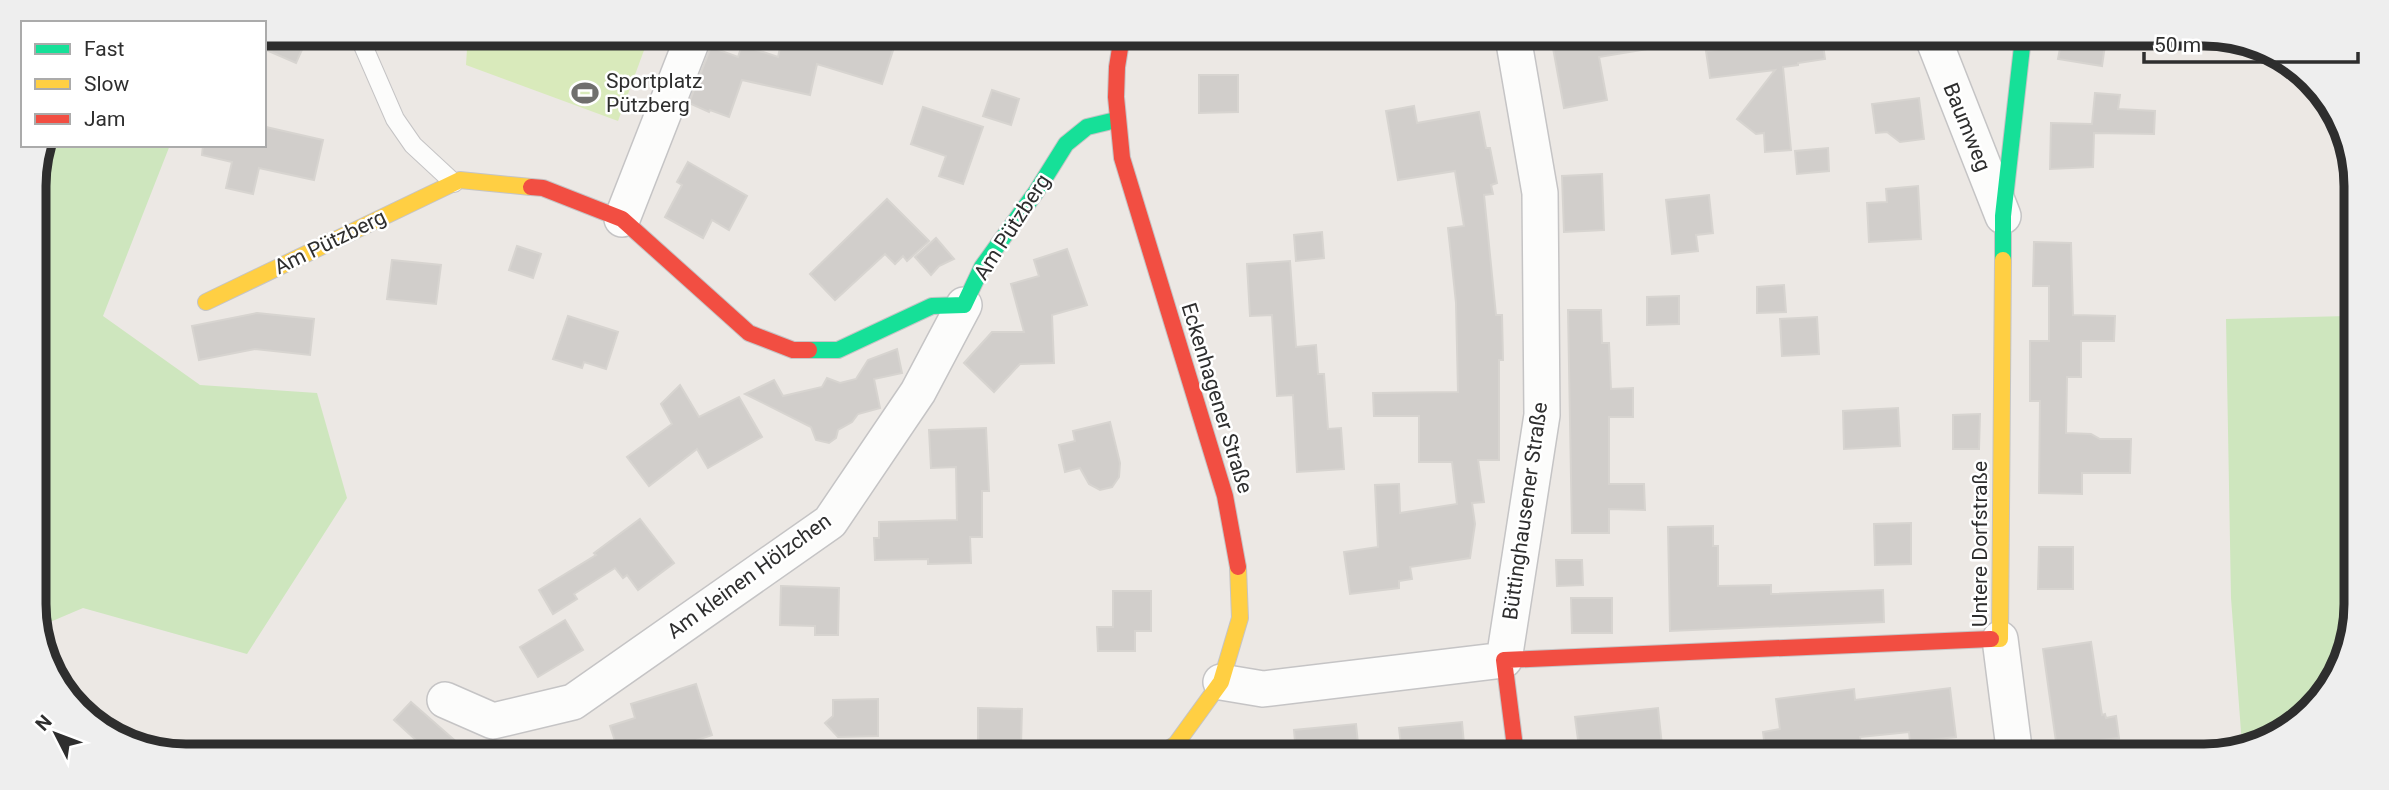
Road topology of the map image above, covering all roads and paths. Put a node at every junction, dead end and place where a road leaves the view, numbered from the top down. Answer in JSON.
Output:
{"nodes":[{"id":1,"x":363,"y":46,"type":"edge"},
{"id":2,"x":689,"y":46,"type":"edge"},
{"id":3,"x":1120,"y":46,"type":"edge"},
{"id":4,"x":1515,"y":46,"type":"edge"},
{"id":5,"x":1936,"y":46,"type":"edge"},
{"id":6,"x":2022,"y":46,"type":"edge"},
{"id":7,"x":1116,"y":120,"type":"junction"},
{"id":8,"x":454,"y":183,"type":"junction"},
{"id":9,"x":2003,"y":216,"type":"junction"},
{"id":10,"x":622,"y":219,"type":"junction"},
{"id":11,"x":205,"y":302,"type":"dead end"},
{"id":12,"x":964,"y":306,"type":"junction"},
{"id":13,"x":2000,"y":639,"type":"junction"},
{"id":14,"x":1504,"y":660,"type":"junction"},
{"id":15,"x":1221,"y":682,"type":"junction"},
{"id":16,"x":445,"y":700,"type":"dead end"},
{"id":17,"x":1176,"y":744,"type":"edge"},
{"id":18,"x":1515,"y":744,"type":"edge"},
{"id":19,"x":2013,"y":744,"type":"edge"}],
"edges":[{"from":1,"to":8,"type":"lane"},
{"from":2,"to":10,"type":"street"},
{"from":3,"to":7,"type":"street","name":"Eckenhagener Straße"},
{"from":4,"to":14,"type":"street","name":"Büttinghausener Straße"},
{"from":5,"to":9,"type":"street","name":"Baumweg"},
{"from":6,"to":9,"type":"street","name":"Untere Dorfstraße"},
{"from":7,"to":12,"type":"street","name":"Am Pützberg"},
{"from":7,"to":15,"type":"street","name":"Eckenhagener Straße"},
{"from":8,"to":10,"type":"street","name":"Am Pützberg"},
{"from":8,"to":11,"type":"street","name":"Am Pützberg"},
{"from":9,"to":13,"type":"street","name":"Untere Dorfstraße"},
{"from":10,"to":12,"type":"street","name":"Am Pützberg"},
{"from":12,"to":16,"type":"street","name":"Am kleinen Hölzchen"},
{"from":13,"to":14,"type":"street","name":"Untere Dorfstraße"},
{"from":13,"to":19,"type":"street"},
{"from":14,"to":15,"type":"street"},
{"from":14,"to":18,"type":"street"},
{"from":15,"to":17,"type":"street","name":"Eckenhagener Straße"}]}
